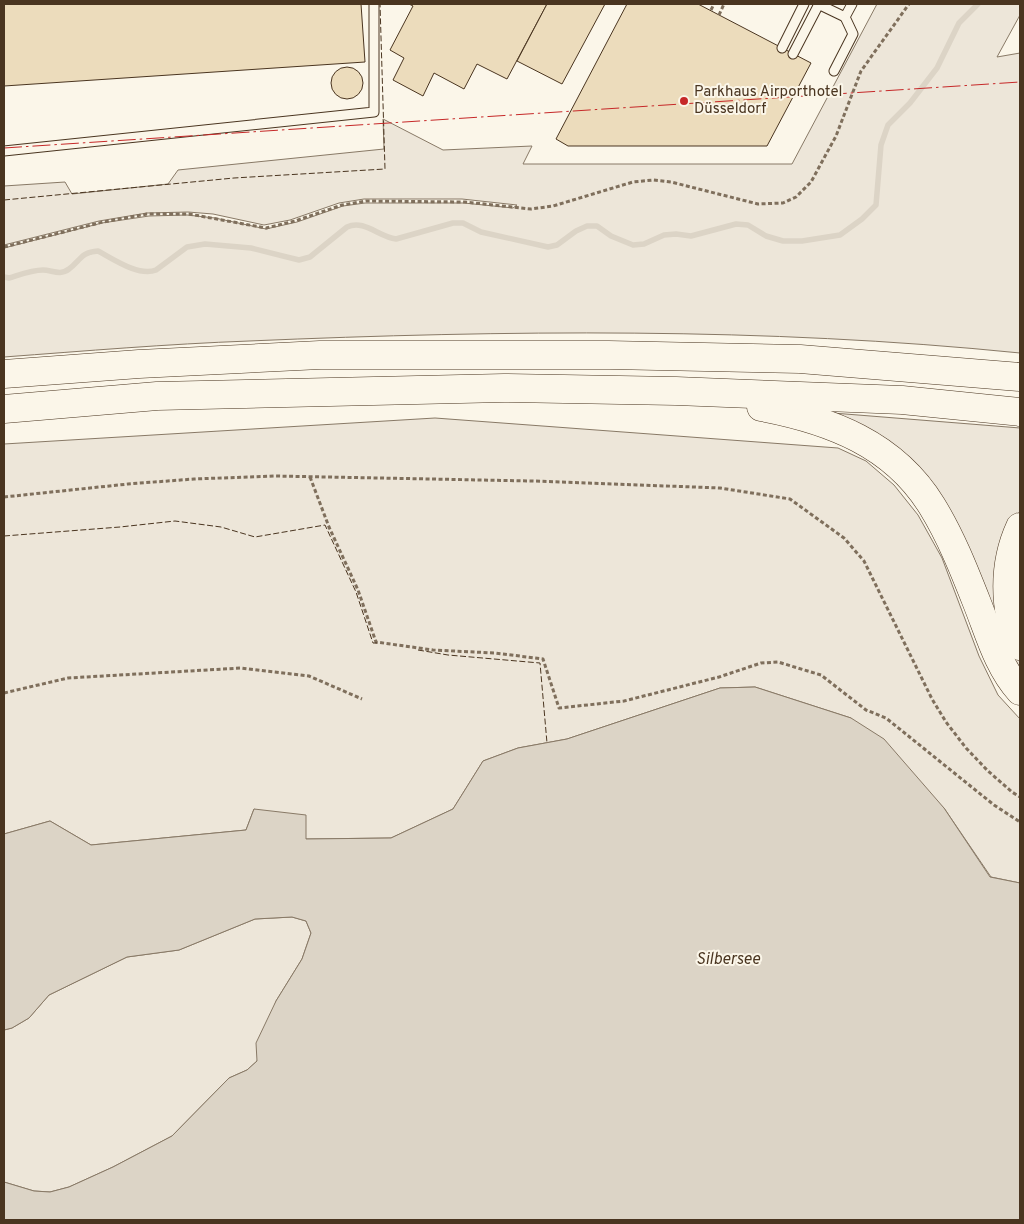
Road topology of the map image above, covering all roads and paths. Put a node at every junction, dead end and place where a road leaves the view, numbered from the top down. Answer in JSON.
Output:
{"nodes":[{"id":1,"x":374,"y":4,"type":"edge"},
{"id":2,"x":714,"y":4,"type":"edge"},
{"id":3,"x":724,"y":4,"type":"edge"},
{"id":4,"x":804,"y":4,"type":"edge"},
{"id":5,"x":818,"y":4,"type":"edge"},
{"id":6,"x":852,"y":4,"type":"edge"},
{"id":7,"x":909,"y":4,"type":"edge"},
{"id":8,"x":711,"y":10,"type":"dead end"},
{"id":9,"x":719,"y":15,"type":"dead end"},
{"id":10,"x":844,"y":17,"type":"junction"},
{"id":11,"x":782,"y":48,"type":"dead end"},
{"id":12,"x":793,"y":54,"type":"dead end"},
{"id":13,"x":834,"y":71,"type":"dead end"},
{"id":14,"x":4,"y":151,"type":"edge"},
{"id":15,"x":4,"y":247,"type":"edge"},
{"id":16,"x":4,"y":374,"type":"edge"},
{"id":17,"x":1020,"y":377,"type":"edge"},
{"id":18,"x":676,"y":390,"type":"junction"},
{"id":19,"x":4,"y":409,"type":"edge"},
{"id":20,"x":1020,"y":412,"type":"edge"},
{"id":21,"x":310,"y":477,"type":"junction"},
{"id":22,"x":4,"y":496,"type":"edge"},
{"id":23,"x":1020,"y":527,"type":"edge"},
{"id":24,"x":1020,"y":646,"type":"edge"},
{"id":25,"x":1020,"y":691,"type":"edge"},
{"id":26,"x":4,"y":693,"type":"edge"},
{"id":27,"x":362,"y":698,"type":"dead end"},
{"id":28,"x":1020,"y":797,"type":"edge"},
{"id":29,"x":1020,"y":822,"type":"edge"}],
"edges":[{"from":1,"to":14,"type":"lane"},
{"from":2,"to":8,"type":"path"},
{"from":3,"to":9,"type":"path"},
{"from":4,"to":11,"type":"lane"},
{"from":5,"to":10,"type":"lane"},
{"from":5,"to":12,"type":"lane"},
{"from":6,"to":10,"type":"lane"},
{"from":7,"to":15,"type":"path"},
{"from":10,"to":13,"type":"lane"},
{"from":16,"to":17,"type":"highway"},
{"from":18,"to":19,"type":"highway"},
{"from":18,"to":20,"type":"highway"},
{"from":18,"to":25,"type":"highway"},
{"from":21,"to":22,"type":"path"},
{"from":21,"to":28,"type":"path"},
{"from":21,"to":29,"type":"path"},
{"from":23,"to":24,"type":"highway"},
{"from":26,"to":27,"type":"path"}]}
